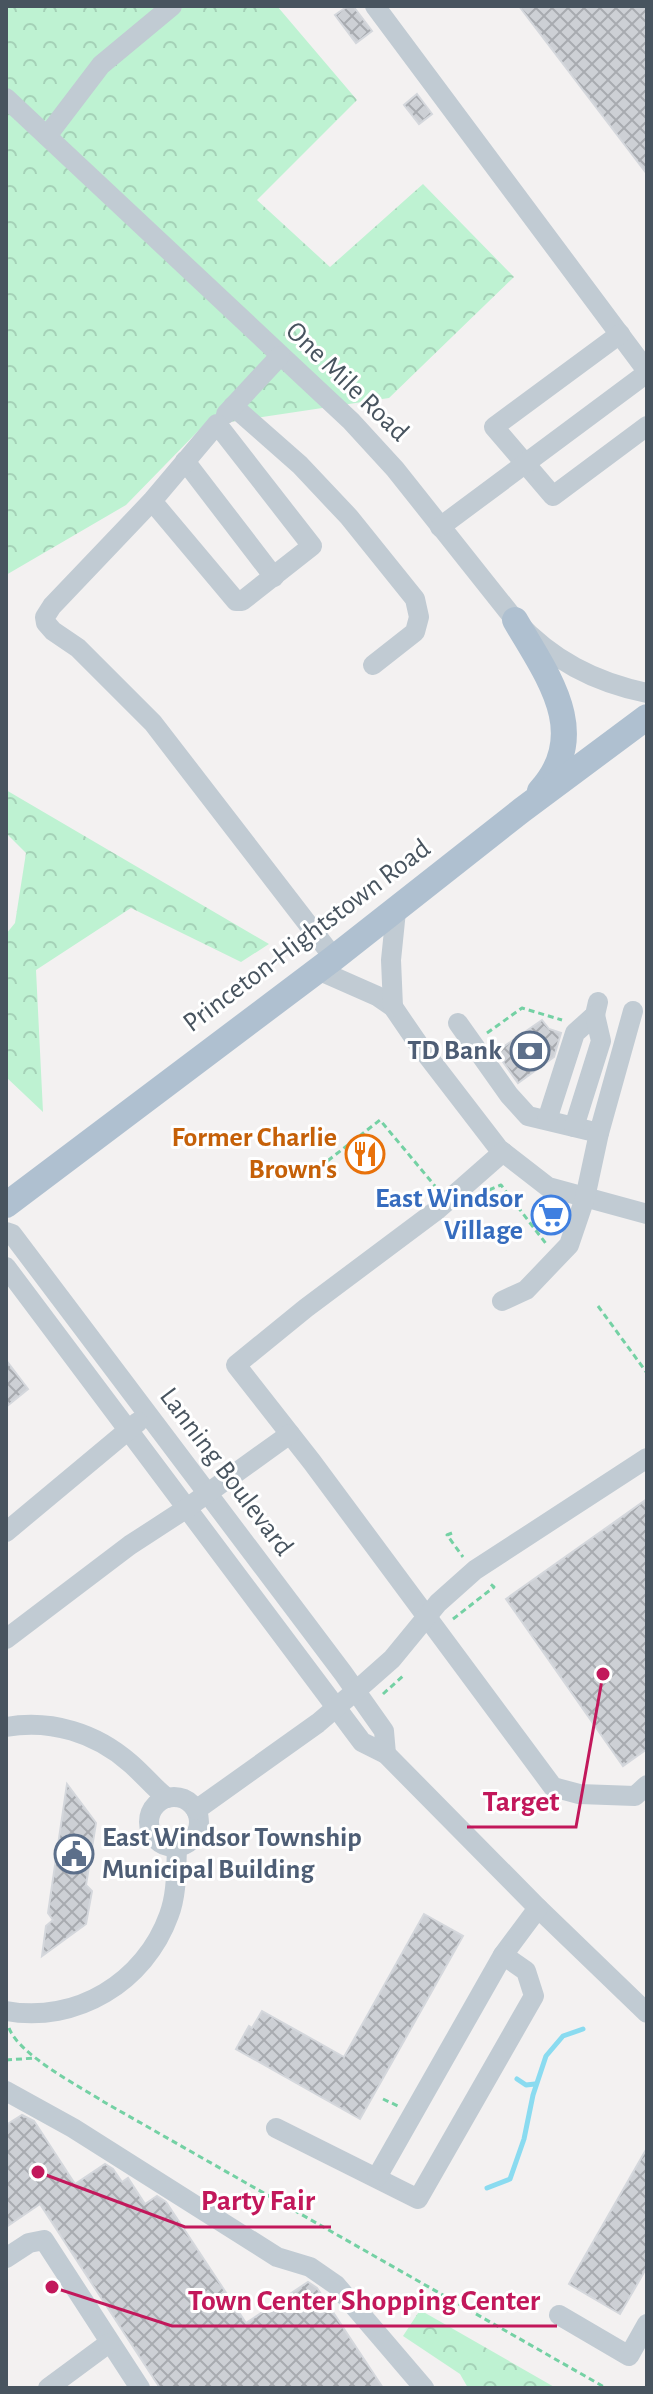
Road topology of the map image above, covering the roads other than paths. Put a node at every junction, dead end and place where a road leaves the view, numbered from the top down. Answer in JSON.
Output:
{"nodes":[{"id":1,"x":172,"y":6,"type":"edge"},
{"id":2,"x":375,"y":6,"type":"edge"},
{"id":3,"x":6,"y":98,"type":"edge"},
{"id":4,"x":47,"y":136,"type":"junction"},
{"id":5,"x":620,"y":334,"type":"junction"},
{"id":6,"x":280,"y":356,"type":"junction"},
{"id":7,"x":647,"y":372,"type":"edge"},
{"id":8,"x":233,"y":406,"type":"junction"},
{"id":9,"x":217,"y":424,"type":"junction"},
{"id":10,"x":647,"y":426,"type":"edge"},
{"id":11,"x":185,"y":461,"type":"junction"},
{"id":12,"x":524,"y":464,"type":"junction"},
{"id":13,"x":152,"y":501,"type":"junction"},
{"id":14,"x":440,"y":527,"type":"junction"},
{"id":15,"x":274,"y":577,"type":"junction"},
{"id":16,"x":515,"y":620,"type":"junction"},
{"id":17,"x":373,"y":665,"type":"dead end"},
{"id":18,"x":647,"y":693,"type":"edge"},
{"id":19,"x":647,"y":717,"type":"edge"},
{"id":20,"x":522,"y":810,"type":"junction"},
{"id":21,"x":396,"y":911,"type":"junction"},
{"id":22,"x":326,"y":964,"type":"junction"},
{"id":23,"x":393,"y":1007,"type":"junction"},
{"id":24,"x":633,"y":1011,"type":"dead end"},
{"id":25,"x":458,"y":1023,"type":"dead end"},
{"id":26,"x":561,"y":1124,"type":"junction"},
{"id":27,"x":599,"y":1133,"type":"junction"},
{"id":28,"x":503,"y":1152,"type":"junction"},
{"id":29,"x":585,"y":1198,"type":"junction"},
{"id":30,"x":6,"y":1205,"type":"edge"},
{"id":31,"x":647,"y":1214,"type":"edge"},
{"id":32,"x":6,"y":1232,"type":"edge"},
{"id":33,"x":6,"y":1267,"type":"edge"},
{"id":34,"x":502,"y":1301,"type":"dead end"},
{"id":35,"x":147,"y":1415,"type":"junction"},
{"id":36,"x":127,"y":1430,"type":"junction"},
{"id":37,"x":290,"y":1434,"type":"junction"},
{"id":38,"x":647,"y":1458,"type":"edge"},
{"id":39,"x":207,"y":1494,"type":"junction"},
{"id":40,"x":187,"y":1508,"type":"junction"},
{"id":41,"x":6,"y":1532,"type":"edge"},
{"id":42,"x":426,"y":1617,"type":"junction"},
{"id":43,"x":6,"y":1639,"type":"edge"},
{"id":44,"x":354,"y":1692,"type":"junction"},
{"id":45,"x":335,"y":1708,"type":"junction"},
{"id":46,"x":6,"y":1727,"type":"edge"},
{"id":47,"x":386,"y":1754,"type":"junction"},
{"id":48,"x":647,"y":1785,"type":"edge"},
{"id":49,"x":167,"y":1798,"type":"junction"},
{"id":50,"x":196,"y":1810,"type":"junction"},
{"id":51,"x":177,"y":1848,"type":"junction"},
{"id":52,"x":538,"y":1908,"type":"junction"},
{"id":53,"x":503,"y":1955,"type":"junction"},
{"id":54,"x":8,"y":2011,"type":"edge"},
{"id":55,"x":647,"y":2013,"type":"edge"},
{"id":56,"x":6,"y":2091,"type":"edge"},
{"id":57,"x":276,"y":2128,"type":"dead end"},
{"id":58,"x":377,"y":2177,"type":"junction"},
{"id":59,"x":6,"y":2258,"type":"edge"},
{"id":60,"x":559,"y":2315,"type":"dead end"},
{"id":61,"x":647,"y":2324,"type":"edge"},
{"id":62,"x":109,"y":2343,"type":"junction"},
{"id":63,"x":48,"y":2388,"type":"edge"},
{"id":64,"x":140,"y":2388,"type":"edge"},
{"id":65,"x":424,"y":2388,"type":"edge"}],
"edges":[{"from":1,"to":4,"type":"street"},
{"from":2,"to":5,"type":"street"},
{"from":3,"to":4,"type":"street","name":"One Mile Road"},
{"from":4,"to":6,"type":"street","name":"One Mile Road"},
{"from":5,"to":7,"type":"street"},
{"from":5,"to":12,"type":"street"},
{"from":6,"to":8,"type":"street"},
{"from":6,"to":14,"type":"street","name":"One Mile Road"},
{"from":7,"to":12,"type":"street"},
{"from":8,"to":9,"type":"street"},
{"from":8,"to":17,"type":"street"},
{"from":9,"to":11,"type":"street"},
{"from":9,"to":15,"type":"street"},
{"from":10,"to":12,"type":"street"},
{"from":11,"to":13,"type":"street"},
{"from":11,"to":15,"type":"street"},
{"from":12,"to":14,"type":"street"},
{"from":13,"to":15,"type":"street"},
{"from":13,"to":22,"type":"street"},
{"from":14,"to":16,"type":"street","name":"One Mile Road"},
{"from":16,"to":18,"type":"street","name":"One Mile Road"},
{"from":16,"to":20,"type":"main road"},
{"from":19,"to":20,"type":"main road","name":"Princeton-Hightstown Road"},
{"from":20,"to":21,"type":"main road","name":"Princeton-Hightstown Road"},
{"from":21,"to":22,"type":"main road","name":"Princeton-Hightstown Road"},
{"from":21,"to":23,"type":"street"},
{"from":22,"to":23,"type":"street"},
{"from":22,"to":30,"type":"main road","name":"Princeton-Hightstown Road"},
{"from":23,"to":28,"type":"street"},
{"from":24,"to":27,"type":"street"},
{"from":25,"to":26,"type":"street"},
{"from":26,"to":26,"type":"street"},
{"from":26,"to":27,"type":"street"},
{"from":27,"to":29,"type":"street"},
{"from":28,"to":29,"type":"street"},
{"from":28,"to":37,"type":"street"},
{"from":29,"to":31,"type":"street"},
{"from":29,"to":34,"type":"street"},
{"from":32,"to":35,"type":"street","name":"Lanning Boulevard"},
{"from":33,"to":36,"type":"street","name":"Lanning Boulevard"},
{"from":35,"to":36,"type":"street"},
{"from":35,"to":39,"type":"street","name":"Lanning Boulevard"},
{"from":36,"to":40,"type":"street","name":"Lanning Boulevard"},
{"from":36,"to":41,"type":"street"},
{"from":37,"to":39,"type":"street"},
{"from":37,"to":42,"type":"street"},
{"from":38,"to":42,"type":"street"},
{"from":39,"to":40,"type":"street"},
{"from":39,"to":44,"type":"street","name":"Lanning Boulevard"},
{"from":40,"to":43,"type":"street"},
{"from":40,"to":45,"type":"street","name":"Lanning Boulevard"},
{"from":42,"to":44,"type":"street"},
{"from":42,"to":48,"type":"street"},
{"from":44,"to":45,"type":"street"},
{"from":44,"to":47,"type":"street","name":"Lanning Boulevard"},
{"from":45,"to":47,"type":"street","name":"Lanning Boulevard"},
{"from":45,"to":50,"type":"street"},
{"from":46,"to":49,"type":"street"},
{"from":47,"to":52,"type":"street","name":"Lanning Boulevard"},
{"from":49,"to":50,"type":"street"},
{"from":49,"to":51,"type":"street"},
{"from":50,"to":51,"type":"street"},
{"from":51,"to":54,"type":"street"},
{"from":52,"to":53,"type":"street"},
{"from":52,"to":55,"type":"street","name":"Lanning Boulevard"},
{"from":53,"to":58,"type":"street"},
{"from":53,"to":58,"type":"street"},
{"from":56,"to":65,"type":"street"},
{"from":57,"to":58,"type":"street"},
{"from":59,"to":62,"type":"street"},
{"from":60,"to":61,"type":"street"},
{"from":62,"to":63,"type":"street"},
{"from":62,"to":64,"type":"street"}]}
